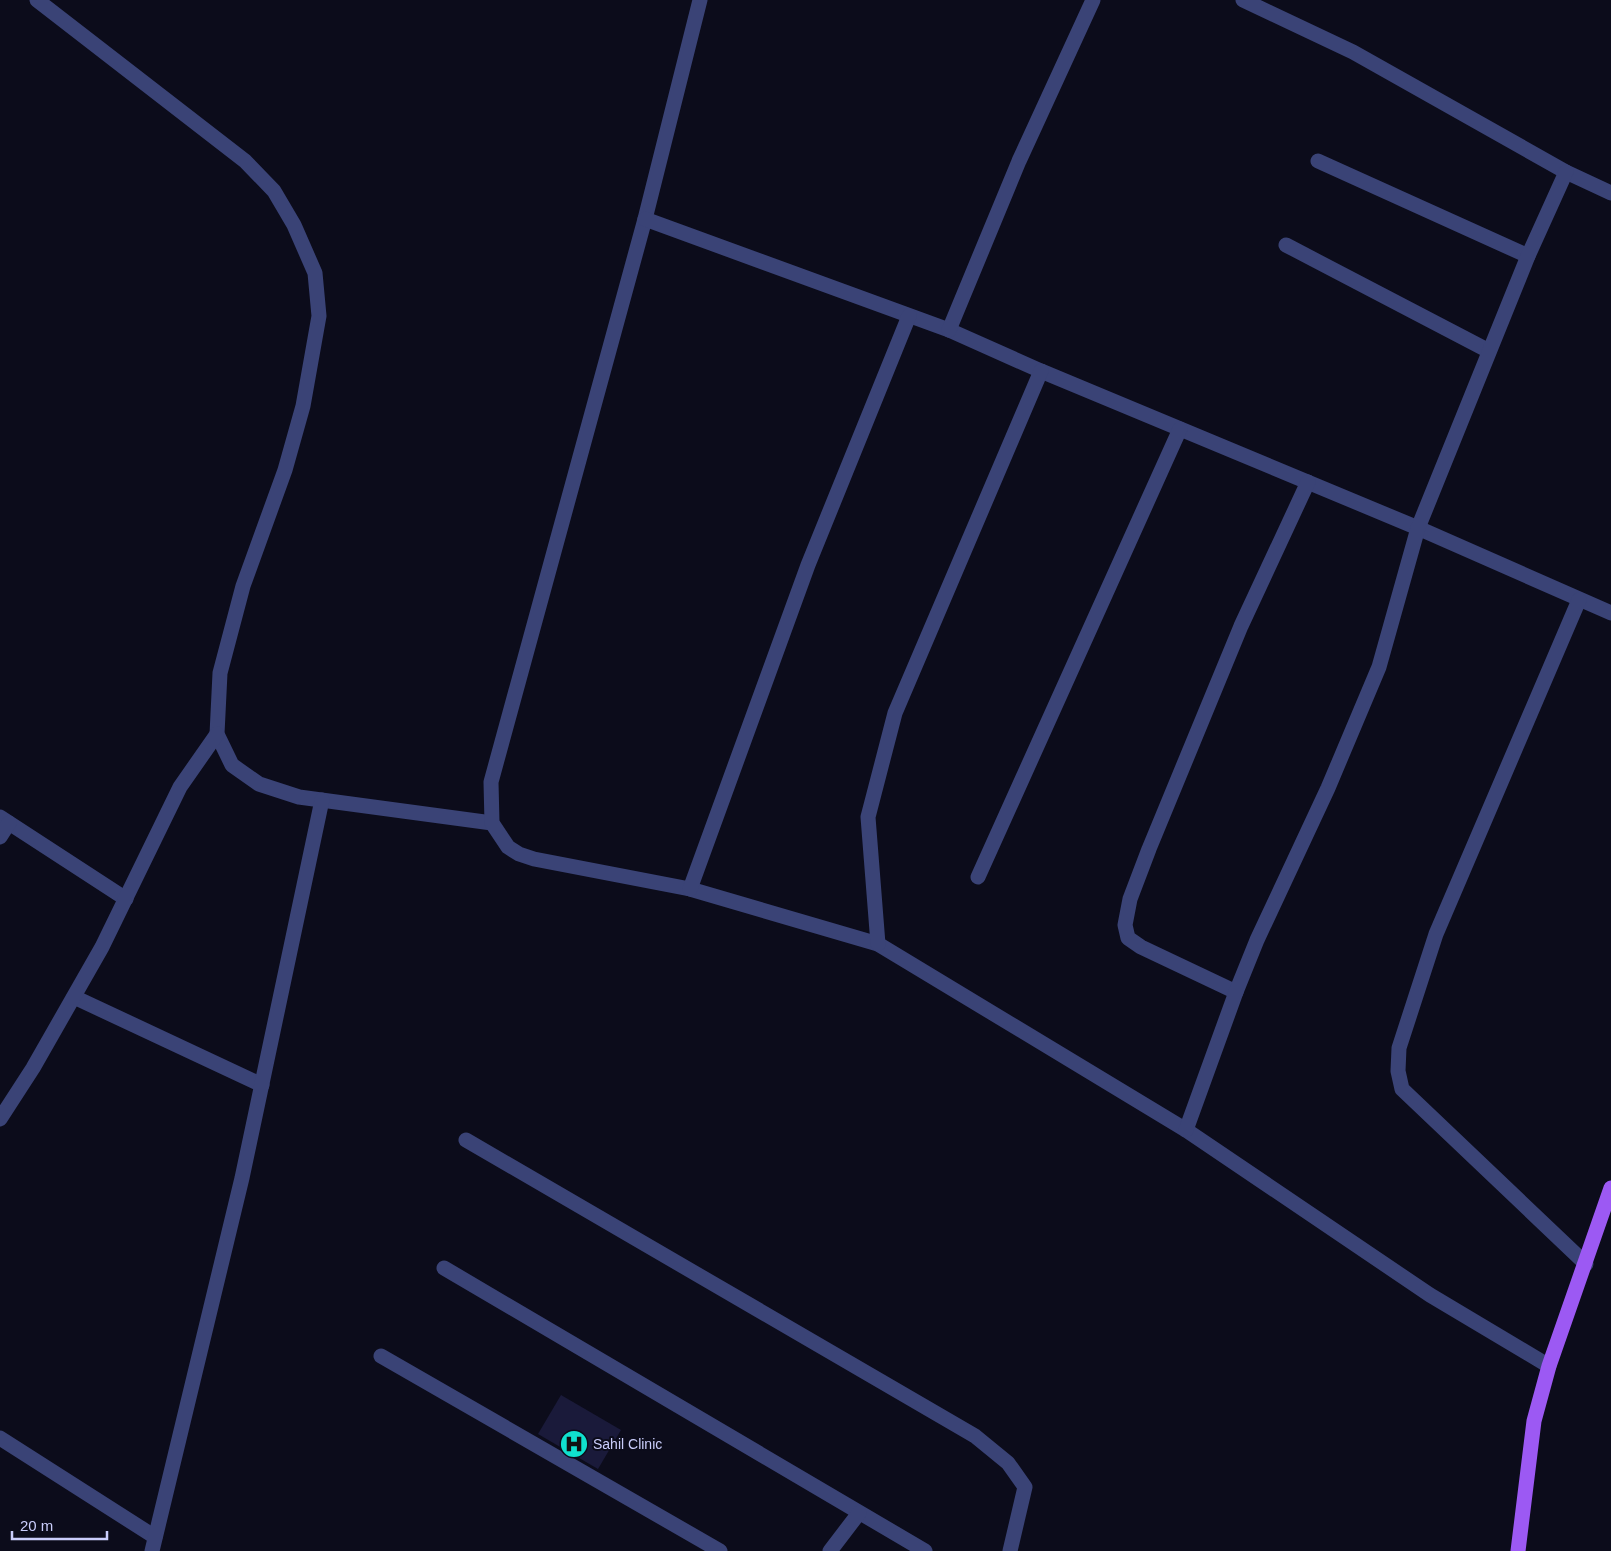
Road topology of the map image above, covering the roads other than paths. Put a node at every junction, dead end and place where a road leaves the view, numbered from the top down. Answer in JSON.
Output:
{"nodes":[{"id":1,"x":37,"y":0,"type":"edge"},
{"id":2,"x":700,"y":0,"type":"edge"},
{"id":3,"x":1093,"y":0,"type":"edge"},
{"id":4,"x":1243,"y":0,"type":"edge"},
{"id":5,"x":1318,"y":162,"type":"dead end"},
{"id":6,"x":1566,"y":172,"type":"junction"},
{"id":7,"x":1611,"y":193,"type":"edge"},
{"id":8,"x":645,"y":219,"type":"junction"},
{"id":9,"x":1286,"y":245,"type":"dead end"},
{"id":10,"x":1528,"y":256,"type":"junction"},
{"id":11,"x":908,"y":316,"type":"junction"},
{"id":12,"x":949,"y":330,"type":"junction"},
{"id":13,"x":1489,"y":351,"type":"junction"},
{"id":14,"x":1041,"y":371,"type":"junction"},
{"id":15,"x":1180,"y":430,"type":"junction"},
{"id":16,"x":1308,"y":482,"type":"junction"},
{"id":17,"x":1418,"y":528,"type":"junction"},
{"id":18,"x":1579,"y":600,"type":"junction"},
{"id":19,"x":1611,"y":613,"type":"edge"},
{"id":20,"x":217,"y":734,"type":"junction"},
{"id":21,"x":322,"y":800,"type":"junction"},
{"id":22,"x":4,"y":820,"type":"edge"},
{"id":23,"x":492,"y":823,"type":"junction"},
{"id":24,"x":0,"y":837,"type":"edge"},
{"id":25,"x":978,"y":877,"type":"dead end"},
{"id":26,"x":690,"y":889,"type":"junction"},
{"id":27,"x":126,"y":899,"type":"junction"},
{"id":28,"x":878,"y":944,"type":"junction"},
{"id":29,"x":1236,"y":992,"type":"junction"},
{"id":30,"x":74,"y":997,"type":"junction"},
{"id":31,"x":262,"y":1085,"type":"junction"},
{"id":32,"x":0,"y":1119,"type":"edge"},
{"id":33,"x":1186,"y":1130,"type":"junction"},
{"id":34,"x":466,"y":1140,"type":"dead end"},
{"id":35,"x":1611,"y":1188,"type":"edge"},
{"id":36,"x":1586,"y":1264,"type":"junction"},
{"id":37,"x":444,"y":1268,"type":"dead end"},
{"id":38,"x":381,"y":1356,"type":"dead end"},
{"id":39,"x":1549,"y":1366,"type":"junction"},
{"id":40,"x":0,"y":1438,"type":"edge"},
{"id":41,"x":859,"y":1512,"type":"junction"},
{"id":42,"x":154,"y":1544,"type":"edge"},
{"id":43,"x":720,"y":1551,"type":"edge"},
{"id":44,"x":830,"y":1551,"type":"edge"},
{"id":45,"x":924,"y":1551,"type":"edge"},
{"id":46,"x":1010,"y":1551,"type":"edge"},
{"id":47,"x":1518,"y":1551,"type":"edge"}],
"edges":[{"from":1,"to":20,"type":"street"},
{"from":2,"to":8,"type":"street"},
{"from":3,"to":12,"type":"street"},
{"from":4,"to":6,"type":"street"},
{"from":5,"to":10,"type":"street"},
{"from":6,"to":7,"type":"street"},
{"from":6,"to":10,"type":"street"},
{"from":8,"to":11,"type":"street"},
{"from":8,"to":23,"type":"street"},
{"from":9,"to":13,"type":"street"},
{"from":10,"to":13,"type":"street"},
{"from":11,"to":12,"type":"street"},
{"from":11,"to":26,"type":"street"},
{"from":12,"to":14,"type":"street"},
{"from":13,"to":17,"type":"street"},
{"from":14,"to":15,"type":"street"},
{"from":14,"to":28,"type":"street"},
{"from":15,"to":16,"type":"street"},
{"from":15,"to":25,"type":"street"},
{"from":16,"to":17,"type":"street"},
{"from":16,"to":29,"type":"street"},
{"from":17,"to":18,"type":"street"},
{"from":17,"to":29,"type":"street"},
{"from":18,"to":19,"type":"street"},
{"from":18,"to":36,"type":"street"},
{"from":20,"to":21,"type":"street"},
{"from":20,"to":27,"type":"street"},
{"from":21,"to":23,"type":"street"},
{"from":21,"to":31,"type":"street"},
{"from":22,"to":24,"type":"street"},
{"from":22,"to":27,"type":"street"},
{"from":23,"to":26,"type":"street"},
{"from":26,"to":28,"type":"street"},
{"from":27,"to":30,"type":"street"},
{"from":28,"to":33,"type":"street"},
{"from":29,"to":33,"type":"street"},
{"from":30,"to":31,"type":"street"},
{"from":30,"to":32,"type":"street"},
{"from":31,"to":42,"type":"street"},
{"from":33,"to":39,"type":"street"},
{"from":34,"to":46,"type":"street"},
{"from":35,"to":36,"type":"main road"},
{"from":36,"to":39,"type":"main road"},
{"from":37,"to":41,"type":"street"},
{"from":38,"to":43,"type":"street"},
{"from":39,"to":47,"type":"main road"},
{"from":40,"to":42,"type":"street"},
{"from":41,"to":44,"type":"street"},
{"from":41,"to":45,"type":"street"}]}
